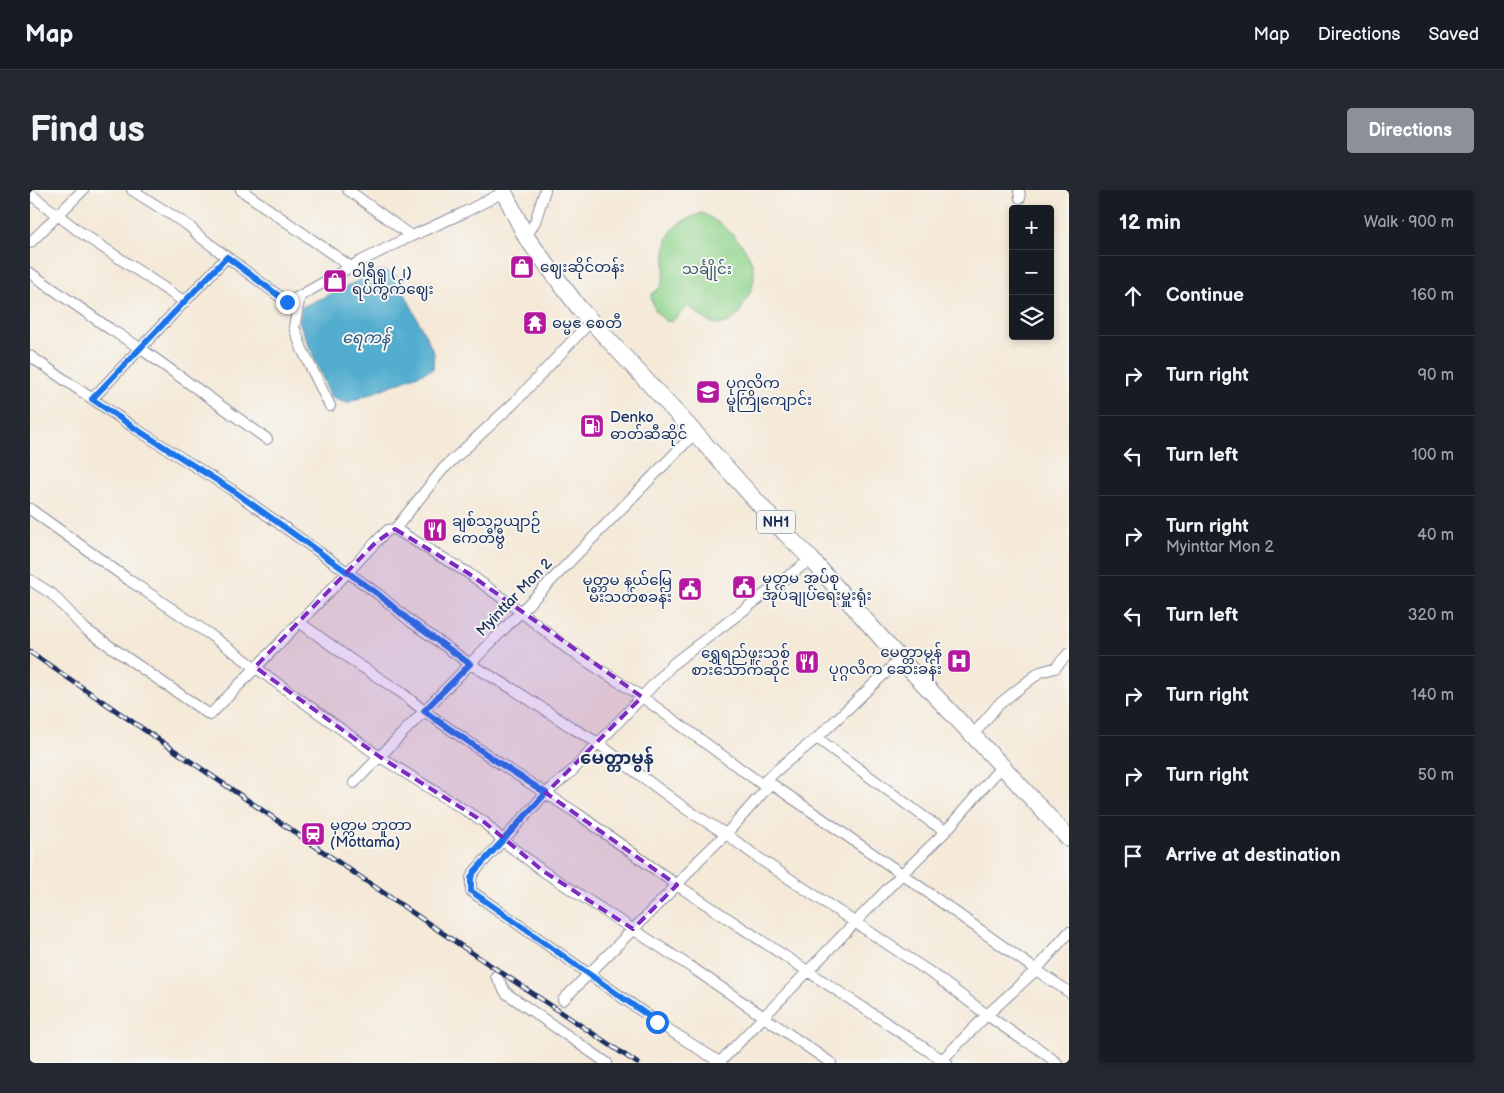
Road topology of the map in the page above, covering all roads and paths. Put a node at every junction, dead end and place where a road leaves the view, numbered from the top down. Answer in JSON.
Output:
{"nodes":[{"id":1,"x":83,"y":190,"type":"edge"},
{"id":2,"x":132,"y":190,"type":"edge"},
{"id":3,"x":241,"y":190,"type":"edge"},
{"id":4,"x":348,"y":190,"type":"edge"},
{"id":5,"x":545,"y":190,"type":"edge"},
{"id":6,"x":503,"y":191,"type":"edge"},
{"id":7,"x":30,"y":194,"type":"edge"},
{"id":8,"x":58,"y":214,"type":"junction"},
{"id":9,"x":411,"y":236,"type":"junction"},
{"id":10,"x":526,"y":237,"type":"junction"},
{"id":11,"x":30,"y":243,"type":"edge"},
{"id":12,"x":227,"y":257,"type":"junction"},
{"id":13,"x":351,"y":267,"type":"junction"},
{"id":14,"x":30,"y":273,"type":"edge"},
{"id":15,"x":300,"y":296,"type":"junction"},
{"id":16,"x":185,"y":302,"type":"junction"},
{"id":17,"x":591,"y":321,"type":"junction"},
{"id":18,"x":140,"y":348,"type":"junction"},
{"id":19,"x":30,"y":356,"type":"edge"},
{"id":20,"x":92,"y":399,"type":"junction"},
{"id":21,"x":330,"y":406,"type":"dead end"},
{"id":22,"x":696,"y":433,"type":"junction"},
{"id":23,"x":267,"y":439,"type":"dead end"},
{"id":24,"x":30,"y":509,"type":"edge"},
{"id":25,"x":395,"y":529,"type":"junction"},
{"id":26,"x":811,"y":559,"type":"junction"},
{"id":27,"x":347,"y":573,"type":"junction"},
{"id":28,"x":30,"y":580,"type":"edge"},
{"id":29,"x":521,"y":612,"type":"junction"},
{"id":30,"x":299,"y":622,"type":"junction"},
{"id":31,"x":1069,"y":653,"type":"edge"},
{"id":32,"x":900,"y":659,"type":"junction"},
{"id":33,"x":470,"y":664,"type":"junction"},
{"id":34,"x":255,"y":667,"type":"junction"},
{"id":35,"x":642,"y":698,"type":"junction"},
{"id":36,"x":424,"y":711,"type":"junction"},
{"id":37,"x":973,"y":735,"type":"junction"},
{"id":38,"x":817,"y":738,"type":"junction"},
{"id":39,"x":598,"y":742,"type":"junction"},
{"id":40,"x":380,"y":757,"type":"junction"},
{"id":41,"x":1002,"y":766,"type":"junction"},
{"id":42,"x":354,"y":783,"type":"dead end"},
{"id":43,"x":766,"y":784,"type":"junction"},
{"id":44,"x":546,"y":793,"type":"junction"},
{"id":45,"x":946,"y":831,"type":"junction"},
{"id":46,"x":726,"y":834,"type":"junction"},
{"id":47,"x":1069,"y":839,"type":"edge"},
{"id":48,"x":503,"y":841,"type":"junction"},
{"id":49,"x":902,"y":874,"type":"junction"},
{"id":50,"x":677,"y":884,"type":"junction"},
{"id":51,"x":855,"y":923,"type":"junction"},
{"id":52,"x":633,"y":929,"type":"junction"},
{"id":53,"x":1069,"y":932,"type":"edge"},
{"id":54,"x":1036,"y":970,"type":"junction"},
{"id":55,"x":808,"y":972,"type":"junction"},
{"id":56,"x":588,"y":974,"type":"junction"},
{"id":57,"x":496,"y":976,"type":"dead end"},
{"id":58,"x":1069,"y":992,"type":"edge"},
{"id":59,"x":563,"y":1000,"type":"dead end"},
{"id":60,"x":986,"y":1015,"type":"junction"},
{"id":61,"x":764,"y":1018,"type":"junction"},
{"id":62,"x":943,"y":1062,"type":"edge"},
{"id":63,"x":607,"y":1063,"type":"edge"},
{"id":64,"x":720,"y":1063,"type":"edge"},
{"id":65,"x":831,"y":1063,"type":"edge"},
{"id":66,"x":1057,"y":1063,"type":"edge"}],
"edges":[{"from":1,"to":8,"type":"street"},
{"from":2,"to":12,"type":"street"},
{"from":3,"to":13,"type":"street"},
{"from":4,"to":9,"type":"street"},
{"from":5,"to":10,"type":"street"},
{"from":6,"to":9,"type":"street"},
{"from":6,"to":10,"type":"highway","number":"NH1"},
{"from":7,"to":8,"type":"street"},
{"from":8,"to":11,"type":"street"},
{"from":8,"to":16,"type":"street"},
{"from":9,"to":13,"type":"street"},
{"from":10,"to":17,"type":"highway","number":"NH1"},
{"from":12,"to":15,"type":"street"},
{"from":12,"to":16,"type":"street"},
{"from":13,"to":15,"type":"street"},
{"from":14,"to":18,"type":"street"},
{"from":15,"to":21,"type":"street"},
{"from":16,"to":18,"type":"street"},
{"from":17,"to":22,"type":"highway","number":"NH1"},
{"from":17,"to":25,"type":"street"},
{"from":18,"to":20,"type":"street"},
{"from":18,"to":23,"type":"street"},
{"from":19,"to":20,"type":"street"},
{"from":20,"to":27,"type":"street"},
{"from":22,"to":26,"type":"highway","number":"NH1"},
{"from":22,"to":29,"type":"street","name":"Myinttar Mon 2"},
{"from":24,"to":34,"type":"street"},
{"from":25,"to":27,"type":"street"},
{"from":25,"to":29,"type":"street"},
{"from":26,"to":32,"type":"highway","number":"NH1"},
{"from":26,"to":35,"type":"street"},
{"from":27,"to":30,"type":"street"},
{"from":27,"to":33,"type":"street"},
{"from":28,"to":34,"type":"street"},
{"from":29,"to":33,"type":"street","name":"Myinttar Mon 2"},
{"from":29,"to":35,"type":"street"},
{"from":30,"to":34,"type":"street"},
{"from":30,"to":36,"type":"street"},
{"from":31,"to":37,"type":"street"},
{"from":32,"to":37,"type":"highway","number":"NH1"},
{"from":32,"to":38,"type":"street"},
{"from":33,"to":36,"type":"street","name":"Myinttar Mon 2"},
{"from":33,"to":39,"type":"street"},
{"from":34,"to":40,"type":"street"},
{"from":35,"to":39,"type":"street"},
{"from":35,"to":43,"type":"street"},
{"from":36,"to":40,"type":"street","name":"Myinttar Mon 2"},
{"from":36,"to":44,"type":"street"},
{"from":37,"to":41,"type":"highway","number":"NH1"},
{"from":38,"to":43,"type":"street"},
{"from":38,"to":45,"type":"street"},
{"from":39,"to":44,"type":"street"},
{"from":39,"to":46,"type":"street"},
{"from":40,"to":42,"type":"street","name":"Myinttar Mon 2"},
{"from":40,"to":48,"type":"street"},
{"from":41,"to":45,"type":"street"},
{"from":41,"to":47,"type":"highway","number":"NH1"},
{"from":43,"to":46,"type":"street"},
{"from":43,"to":49,"type":"street"},
{"from":44,"to":48,"type":"street"},
{"from":44,"to":50,"type":"street"},
{"from":45,"to":49,"type":"street"},
{"from":46,"to":50,"type":"street"},
{"from":46,"to":51,"type":"street"},
{"from":48,"to":52,"type":"street"},
{"from":48,"to":56,"type":"street"},
{"from":49,"to":51,"type":"street"},
{"from":49,"to":54,"type":"street"},
{"from":50,"to":52,"type":"street"},
{"from":50,"to":55,"type":"street"},
{"from":51,"to":55,"type":"street"},
{"from":51,"to":60,"type":"street"},
{"from":52,"to":56,"type":"street"},
{"from":52,"to":61,"type":"street"},
{"from":53,"to":54,"type":"street"},
{"from":54,"to":58,"type":"street"},
{"from":54,"to":60,"type":"street"},
{"from":55,"to":61,"type":"street"},
{"from":55,"to":62,"type":"street"},
{"from":56,"to":59,"type":"street"},
{"from":56,"to":64,"type":"street"},
{"from":57,"to":63,"type":"street"},
{"from":60,"to":62,"type":"street"},
{"from":60,"to":66,"type":"street"},
{"from":61,"to":64,"type":"street"},
{"from":61,"to":65,"type":"street"}]}
